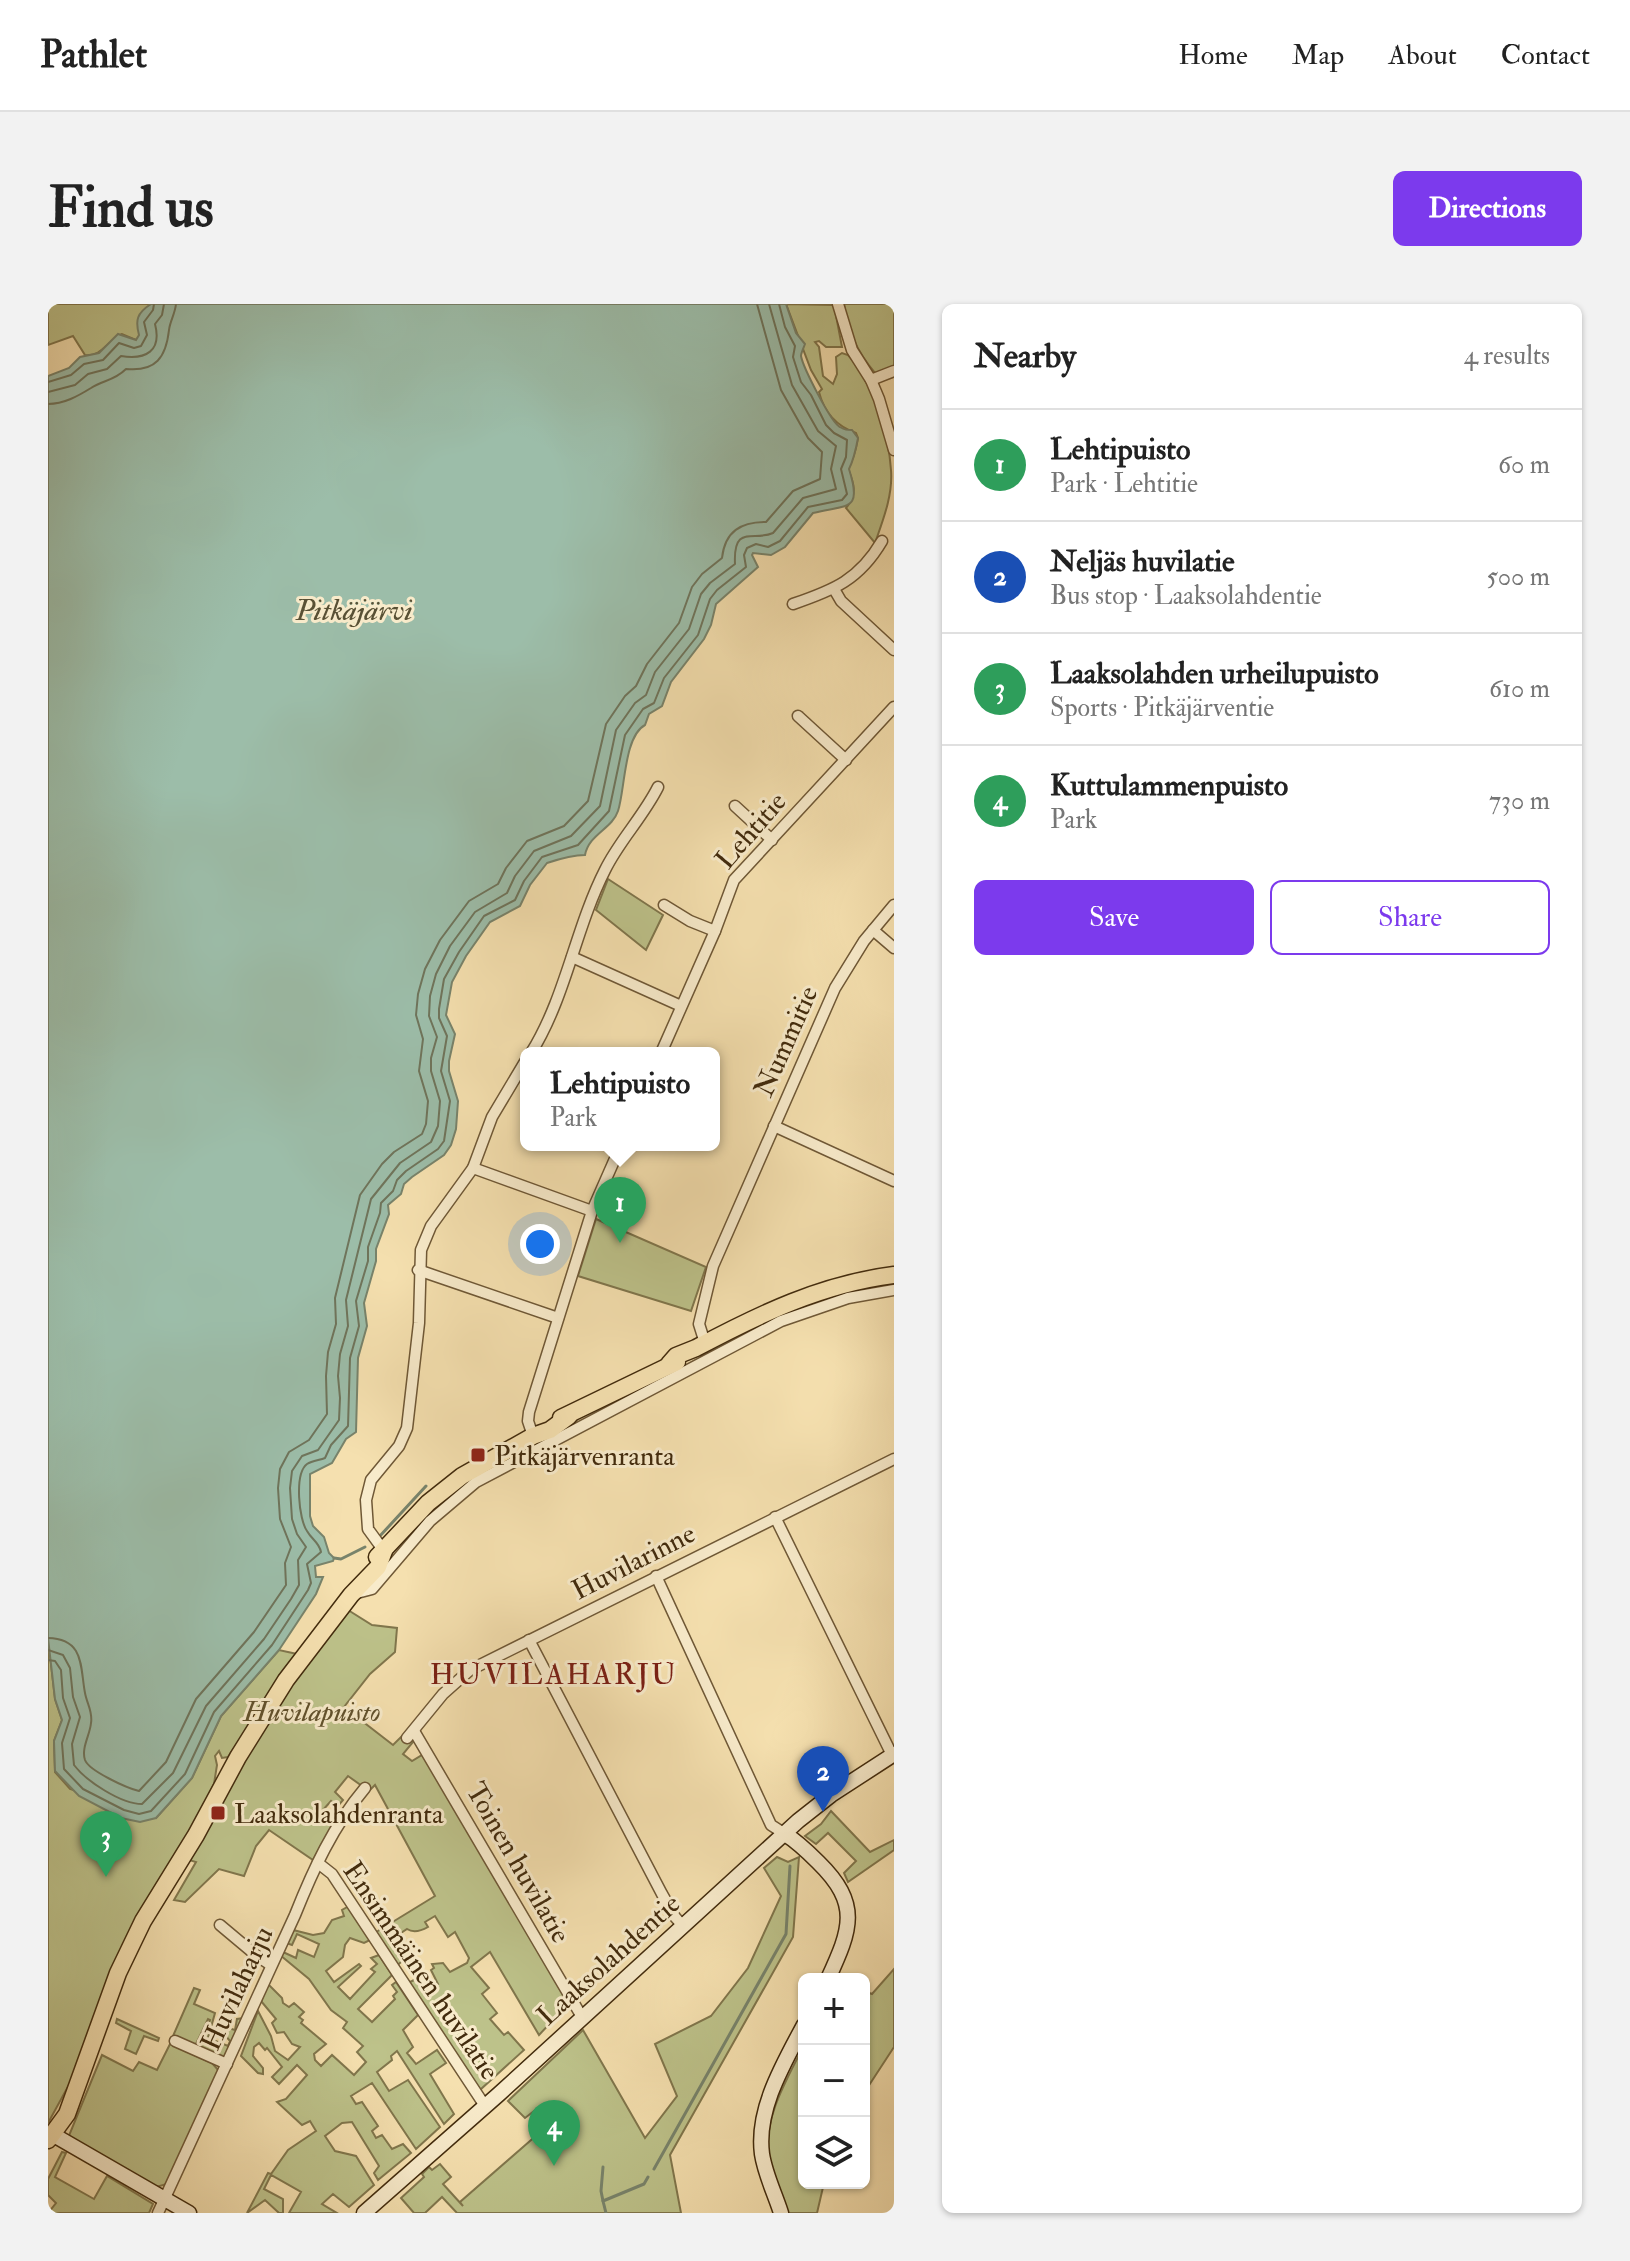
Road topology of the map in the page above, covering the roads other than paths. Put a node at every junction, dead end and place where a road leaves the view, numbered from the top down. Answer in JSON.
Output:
{"nodes":[{"id":1,"x":838,"y":304,"type":"edge"},
{"id":2,"x":894,"y":371,"type":"edge"},
{"id":3,"x":871,"y":380,"type":"junction"},
{"id":4,"x":894,"y":450,"type":"edge"},
{"id":5,"x":882,"y":541,"type":"dead end"},
{"id":6,"x":834,"y":589,"type":"junction"},
{"id":7,"x":793,"y":604,"type":"dead end"},
{"id":8,"x":894,"y":650,"type":"edge"},
{"id":9,"x":894,"y":707,"type":"edge"},
{"id":10,"x":798,"y":716,"type":"dead end"},
{"id":11,"x":846,"y":760,"type":"junction"},
{"id":12,"x":658,"y":787,"type":"dead end"},
{"id":13,"x":735,"y":806,"type":"dead end"},
{"id":14,"x":772,"y":840,"type":"junction"},
{"id":15,"x":664,"y":905,"type":"dead end"},
{"id":16,"x":894,"y":905,"type":"edge"},
{"id":17,"x":873,"y":930,"type":"junction"},
{"id":18,"x":715,"y":931,"type":"junction"},
{"id":19,"x":894,"y":948,"type":"edge"},
{"id":20,"x":572,"y":957,"type":"junction"},
{"id":21,"x":681,"y":1006,"type":"junction"},
{"id":22,"x":535,"y":1047,"type":"edge"},
{"id":23,"x":664,"y":1047,"type":"edge"},
{"id":24,"x":520,"y":1071,"type":"edge"},
{"id":25,"x":774,"y":1126,"type":"junction"},
{"id":26,"x":618,"y":1151,"type":"edge"},
{"id":27,"x":473,"y":1168,"type":"junction"},
{"id":28,"x":894,"y":1181,"type":"edge"},
{"id":29,"x":592,"y":1211,"type":"junction"},
{"id":30,"x":418,"y":1270,"type":"junction"},
{"id":31,"x":894,"y":1275,"type":"edge"},
{"id":32,"x":894,"y":1290,"type":"edge"},
{"id":33,"x":558,"y":1318,"type":"junction"},
{"id":34,"x":702,"y":1350,"type":"junction"},
{"id":35,"x":533,"y":1436,"type":"junction"},
{"id":36,"x":894,"y":1459,"type":"edge"},
{"id":37,"x":775,"y":1517,"type":"junction"},
{"id":38,"x":384,"y":1551,"type":"junction"},
{"id":39,"x":656,"y":1576,"type":"junction"},
{"id":40,"x":351,"y":1595,"type":"junction"},
{"id":41,"x":529,"y":1640,"type":"junction"},
{"id":42,"x":410,"y":1734,"type":"joint"},
{"id":43,"x":893,"y":1755,"type":"edge"},
{"id":44,"x":365,"y":1788,"type":"dead end"},
{"id":45,"x":785,"y":1834,"type":"junction"},
{"id":46,"x":318,"y":1863,"type":"junction"},
{"id":47,"x":220,"y":1925,"type":"dead end"},
{"id":48,"x":683,"y":1926,"type":"junction"},
{"id":49,"x":271,"y":1965,"type":"junction"},
{"id":50,"x":830,"y":1973,"type":"edge"},
{"id":51,"x":582,"y":2017,"type":"junction"},
{"id":52,"x":798,"y":2038,"type":"edge"},
{"id":53,"x":175,"y":2041,"type":"dead end"},
{"id":54,"x":227,"y":2064,"type":"junction"},
{"id":55,"x":485,"y":2106,"type":"junction"},
{"id":56,"x":50,"y":2137,"type":"edge"},
{"id":57,"x":162,"y":2206,"type":"edge"},
{"id":58,"x":189,"y":2213,"type":"edge"},
{"id":59,"x":364,"y":2213,"type":"edge"},
{"id":60,"x":781,"y":2213,"type":"edge"}],
"edges":[{"from":1,"to":3,"type":"street"},
{"from":2,"to":3,"type":"street"},
{"from":3,"to":4,"type":"street"},
{"from":5,"to":6,"type":"street"},
{"from":6,"to":7,"type":"street"},
{"from":6,"to":8,"type":"street"},
{"from":9,"to":11,"type":"street","name":"Lehtitie"},
{"from":10,"to":11,"type":"street"},
{"from":11,"to":14,"type":"street","name":"Lehtitie"},
{"from":12,"to":20,"type":"street"},
{"from":13,"to":14,"type":"street"},
{"from":14,"to":18,"type":"street","name":"Lehtitie"},
{"from":15,"to":18,"type":"street"},
{"from":16,"to":17,"type":"street","name":"Nummitie"},
{"from":17,"to":19,"type":"street"},
{"from":17,"to":25,"type":"street","name":"Nummitie"},
{"from":18,"to":21,"type":"street","name":"Lehtitie"},
{"from":20,"to":21,"type":"street"},
{"from":20,"to":22,"type":"street"},
{"from":21,"to":23,"type":"street","name":"Lehtitie"},
{"from":24,"to":27,"type":"street"},
{"from":25,"to":28,"type":"street"},
{"from":25,"to":34,"type":"street","name":"Nummitie"},
{"from":26,"to":29,"type":"street"},
{"from":27,"to":29,"type":"street"},
{"from":27,"to":30,"type":"street"},
{"from":29,"to":33,"type":"street"},
{"from":30,"to":33,"type":"street"},
{"from":30,"to":38,"type":"street"},
{"from":31,"to":34,"type":"main road"},
{"from":32,"to":34,"type":"street"},
{"from":33,"to":35,"type":"street"},
{"from":34,"to":35,"type":"main road"},
{"from":34,"to":40,"type":"street"},
{"from":35,"to":38,"type":"main road"},
{"from":36,"to":37,"type":"street","name":"Huvilarinne"},
{"from":37,"to":39,"type":"street","name":"Huvilarinne"},
{"from":37,"to":43,"type":"street"},
{"from":38,"to":40,"type":"main road"},
{"from":39,"to":41,"type":"street","name":"Huvilarinne"},
{"from":39,"to":45,"type":"street"},
{"from":40,"to":56,"type":"main road"},
{"from":41,"to":42,"type":"street","name":"Huvilarinne"},
{"from":41,"to":48,"type":"street"},
{"from":42,"to":51,"type":"street","name":"Toinen huvilatie"},
{"from":43,"to":45,"type":"street","name":"Laaksolahdentie"},
{"from":44,"to":46,"type":"street","name":"Huvilaharju"},
{"from":45,"to":48,"type":"street","name":"Laaksolahdentie"},
{"from":45,"to":50,"type":"street"},
{"from":46,"to":49,"type":"street","name":"Huvilaharju"},
{"from":46,"to":55,"type":"street","name":"Ensimmäinen huvilatie"},
{"from":47,"to":49,"type":"street"},
{"from":48,"to":51,"type":"street","name":"Laaksolahdentie"},
{"from":49,"to":54,"type":"street","name":"Huvilaharju"},
{"from":51,"to":55,"type":"street","name":"Laaksolahdentie"},
{"from":52,"to":60,"type":"street"},
{"from":53,"to":54,"type":"street"},
{"from":54,"to":57,"type":"street","name":"Huvilaharju"},
{"from":55,"to":59,"type":"street","name":"Laaksolahdentie"},
{"from":56,"to":57,"type":"street"},
{"from":57,"to":58,"type":"street"}]}
